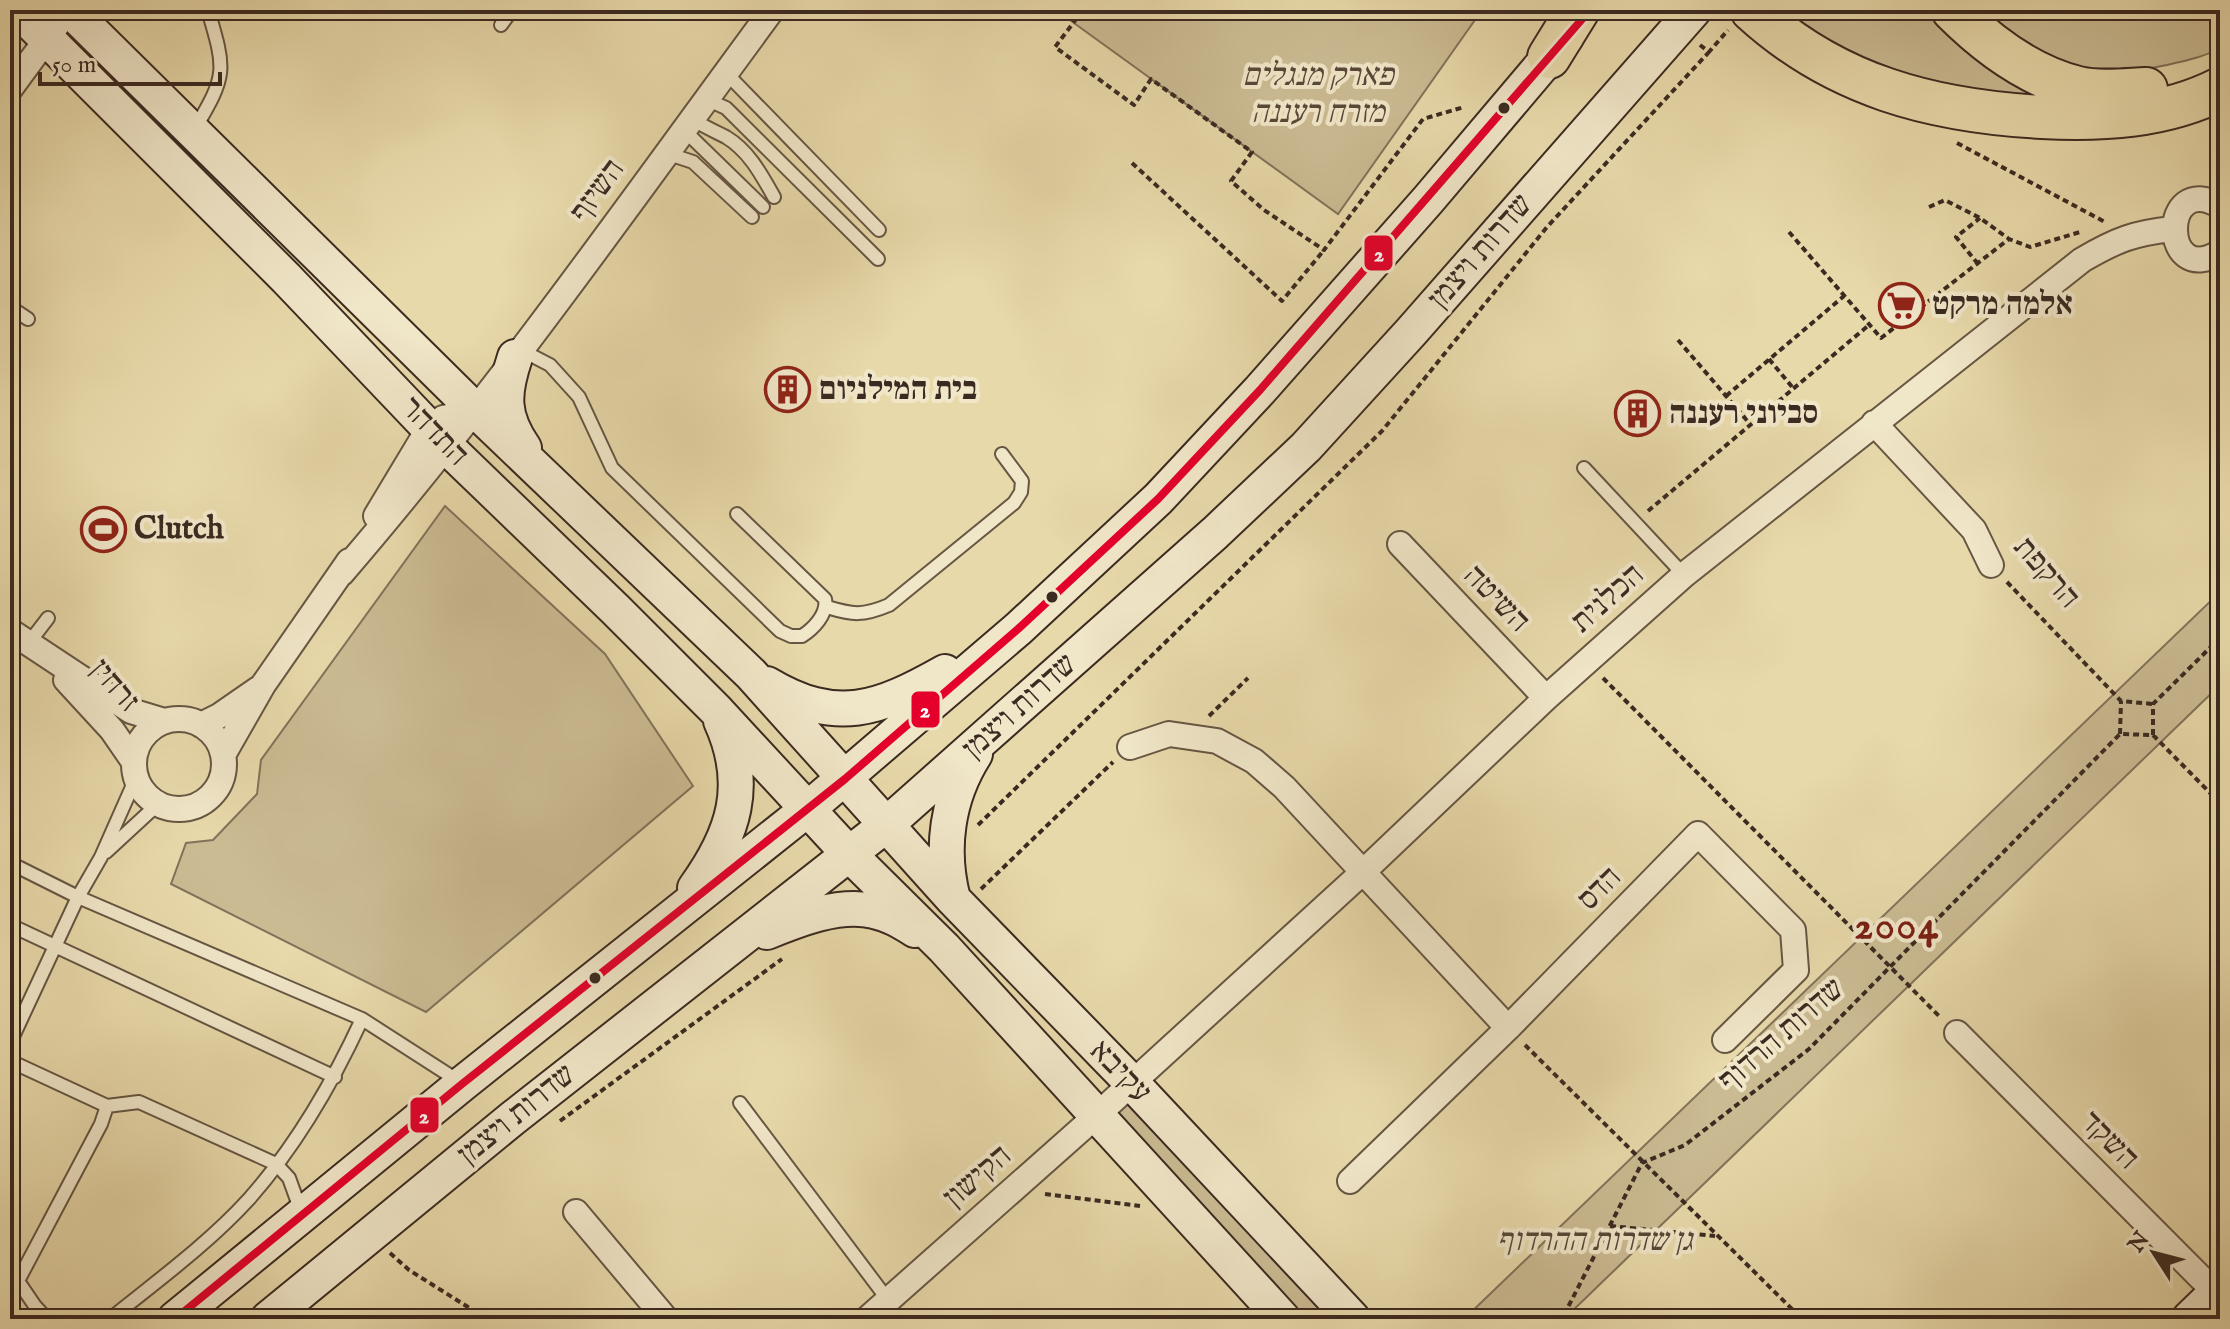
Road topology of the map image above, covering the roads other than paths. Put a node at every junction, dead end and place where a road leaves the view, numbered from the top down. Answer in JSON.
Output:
{"nodes":[{"id":1,"x":18,"y":10,"type":"edge"},
{"id":2,"x":69,"y":10,"type":"edge"},
{"id":3,"x":208,"y":10,"type":"edge"},
{"id":4,"x":512,"y":10,"type":"edge"},
{"id":5,"x":772,"y":10,"type":"edge"},
{"id":6,"x":1578,"y":10,"type":"edge"},
{"id":7,"x":1590,"y":10,"type":"edge"},
{"id":8,"x":1694,"y":10,"type":"edge"},
{"id":9,"x":1752,"y":10,"type":"edge"},
{"id":10,"x":1953,"y":10,"type":"edge"},
{"id":11,"x":501,"y":25,"type":"dead end"},
{"id":12,"x":46,"y":40,"type":"junction"},
{"id":13,"x":1549,"y":57,"type":"junction"},
{"id":14,"x":2220,"y":69,"type":"edge"},
{"id":15,"x":726,"y":73,"type":"junction"},
{"id":16,"x":10,"y":89,"type":"edge"},
{"id":17,"x":2220,"y":89,"type":"edge"},
{"id":18,"x":694,"y":116,"type":"junction"},
{"id":19,"x":193,"y":132,"type":"junction"},
{"id":20,"x":666,"y":153,"type":"junction"},
{"id":21,"x":774,"y":197,"type":"dead end"},
{"id":22,"x":2220,"y":206,"type":"edge"},
{"id":23,"x":763,"y":207,"type":"dead end"},
{"id":24,"x":752,"y":217,"type":"dead end"},
{"id":25,"x":2173,"y":229,"type":"junction"},
{"id":26,"x":879,"y":230,"type":"dead end"},
{"id":27,"x":2219,"y":255,"type":"edge"},
{"id":28,"x":878,"y":259,"type":"dead end"},
{"id":29,"x":10,"y":307,"type":"edge"},
{"id":30,"x":28,"y":319,"type":"dead end"},
{"id":31,"x":518,"y":354,"type":"junction"},
{"id":32,"x":476,"y":411,"type":"junction"},
{"id":33,"x":1874,"y":423,"type":"junction"},
{"id":34,"x":438,"y":438,"type":"junction"},
{"id":35,"x":1002,"y":454,"type":"dead end"},
{"id":36,"x":1584,"y":468,"type":"dead end"},
{"id":37,"x":539,"y":472,"type":"junction"},
{"id":38,"x":737,"y":514,"type":"dead end"},
{"id":39,"x":1400,"y":544,"type":"dead end"},
{"id":40,"x":1991,"y":565,"type":"road end"},
{"id":41,"x":1684,"y":575,"type":"junction"},
{"id":42,"x":827,"y":607,"type":"junction"},
{"id":43,"x":48,"y":618,"type":"dead end"},
{"id":44,"x":1018,"y":629,"type":"junction"},
{"id":45,"x":27,"y":643,"type":"edge"},
{"id":46,"x":751,"y":674,"type":"junction"},
{"id":47,"x":263,"y":685,"type":"junction"},
{"id":48,"x":1546,"y":698,"type":"junction"},
{"id":49,"x":716,"y":710,"type":"junction"},
{"id":50,"x":164,"y":721,"type":"junction"},
{"id":51,"x":201,"y":725,"type":"junction"},
{"id":52,"x":984,"y":739,"type":"junction"},
{"id":53,"x":1130,"y":747,"type":"road end"},
{"id":54,"x":223,"y":755,"type":"junction"},
{"id":55,"x":135,"y":770,"type":"junction"},
{"id":56,"x":845,"y":779,"type":"junction"},
{"id":57,"x":158,"y":804,"type":"junction"},
{"id":58,"x":809,"y":808,"type":"junction"},
{"id":59,"x":886,"y":825,"type":"junction"},
{"id":60,"x":850,"y":855,"type":"junction"},
{"id":61,"x":101,"y":857,"type":"junction"},
{"id":62,"x":10,"y":863,"type":"edge"},
{"id":63,"x":1363,"y":872,"type":"junction"},
{"id":64,"x":78,"y":897,"type":"junction"},
{"id":65,"x":957,"y":904,"type":"junction"},
{"id":66,"x":676,"y":915,"type":"junction"},
{"id":67,"x":10,"y":925,"type":"edge"},
{"id":68,"x":730,"y":947,"type":"junction"},
{"id":69,"x":55,"y":948,"type":"junction"},
{"id":70,"x":944,"y":948,"type":"junction"},
{"id":71,"x":362,"y":1019,"type":"junction"},
{"id":72,"x":1508,"y":1028,"type":"junction"},
{"id":73,"x":1957,"y":1033,"type":"road end"},
{"id":74,"x":1725,"y":1040,"type":"dead end"},
{"id":75,"x":10,"y":1043,"type":"edge"},
{"id":76,"x":10,"y":1061,"type":"edge"},
{"id":77,"x":335,"y":1077,"type":"junction"},
{"id":78,"x":1131,"y":1082,"type":"junction"},
{"id":79,"x":462,"y":1084,"type":"junction"},
{"id":80,"x":740,"y":1103,"type":"dead end"},
{"id":81,"x":107,"y":1106,"type":"junction"},
{"id":82,"x":1096,"y":1116,"type":"junction"},
{"id":83,"x":276,"y":1164,"type":"junction"},
{"id":84,"x":1350,"y":1181,"type":"dead end"},
{"id":85,"x":576,"y":1212,"type":"dead end"},
{"id":86,"x":302,"y":1214,"type":"junction"},
{"id":87,"x":18,"y":1281,"type":"junction"},
{"id":88,"x":2218,"y":1291,"type":"edge"},
{"id":89,"x":10,"y":1296,"type":"edge"},
{"id":90,"x":888,"y":1300,"type":"junction"},
{"id":91,"x":47,"y":1319,"type":"edge"},
{"id":92,"x":110,"y":1319,"type":"edge"},
{"id":93,"x":175,"y":1319,"type":"edge"},
{"id":94,"x":268,"y":1319,"type":"edge"},
{"id":95,"x":666,"y":1319,"type":"edge"},
{"id":96,"x":867,"y":1319,"type":"edge"},
{"id":97,"x":1283,"y":1319,"type":"edge"},
{"id":98,"x":1353,"y":1319,"type":"edge"},
{"id":99,"x":2189,"y":1319,"type":"edge"}],
"edges":[{"from":1,"to":12,"type":"main road","name":"התדהר"},
{"from":2,"to":12,"type":"street"},
{"from":2,"to":19,"type":"main road","name":"התדהר"},
{"from":3,"to":19,"type":"lane"},
{"from":4,"to":11,"type":"lane"},
{"from":5,"to":15,"type":"street","name":"השיזף"},
{"from":6,"to":13,"type":"highway"},
{"from":7,"to":13,"type":"main road","name":"שדרות ויצמן"},
{"from":8,"to":52,"type":"main road","name":"שדרות ויצמן"},
{"from":9,"to":17,"type":"highway"},
{"from":10,"to":14,"type":"highway"},
{"from":12,"to":16,"type":"street"},
{"from":12,"to":34,"type":"main road","name":"התדהר"},
{"from":13,"to":44,"type":"main road","name":"שדרות ויצמן"},
{"from":15,"to":18,"type":"street","name":"השיזף"},
{"from":15,"to":26,"type":"lane"},
{"from":18,"to":20,"type":"street","name":"השיזף"},
{"from":18,"to":21,"type":"lane"},
{"from":18,"to":23,"type":"lane"},
{"from":18,"to":28,"type":"lane"},
{"from":19,"to":32,"type":"main road","name":"התדהר"},
{"from":20,"to":24,"type":"lane"},
{"from":20,"to":31,"type":"street","name":"השיזף"},
{"from":22,"to":25,"type":"street"},
{"from":25,"to":27,"type":"street"},
{"from":25,"to":33,"type":"street","name":"הכלנית"},
{"from":29,"to":30,"type":"lane"},
{"from":31,"to":32,"type":"street","name":"השיזף"},
{"from":31,"to":37,"type":"main road"},
{"from":31,"to":42,"type":"lane"},
{"from":32,"to":34,"type":"street","name":"השיזף"},
{"from":32,"to":37,"type":"main road","name":"התדהר"},
{"from":33,"to":40,"type":"street","name":"הרקפת"},
{"from":33,"to":41,"type":"street","name":"הכלנית"},
{"from":34,"to":47,"type":"street","name":"השיזף"},
{"from":34,"to":49,"type":"main road","name":"התדהר"},
{"from":35,"to":42,"type":"lane"},
{"from":36,"to":41,"type":"lane"},
{"from":37,"to":46,"type":"main road","name":"התדהר"},
{"from":38,"to":42,"type":"lane"},
{"from":39,"to":48,"type":"street","name":"השיטה"},
{"from":41,"to":48,"type":"street","name":"הכלנית"},
{"from":43,"to":45,"type":"lane"},
{"from":44,"to":46,"type":"main road"},
{"from":44,"to":56,"type":"main road","name":"שדרות ויצמן"},
{"from":45,"to":50,"type":"street","name":"זרחין"},
{"from":45,"to":55,"type":"street","name":"זרחין"},
{"from":46,"to":56,"type":"main road","name":"התדהר"},
{"from":47,"to":51,"type":"street","name":"השיזף"},
{"from":47,"to":54,"type":"street","name":"השיזף"},
{"from":48,"to":63,"type":"street","name":"הכלנית"},
{"from":49,"to":58,"type":"main road","name":"התדהר"},
{"from":49,"to":66,"type":"main road"},
{"from":50,"to":51,"type":"street"},
{"from":50,"to":55,"type":"street"},
{"from":51,"to":54,"type":"street"},
{"from":52,"to":59,"type":"main road","name":"שדרות ויצמן"},
{"from":52,"to":65,"type":"main road"},
{"from":53,"to":63,"type":"street"},
{"from":54,"to":57,"type":"street"},
{"from":55,"to":57,"type":"street"},
{"from":55,"to":61,"type":"lane"},
{"from":56,"to":58,"type":"main road","name":"שדרות ויצמן"},
{"from":56,"to":59,"type":"main road","name":"התדהר"},
{"from":57,"to":61,"type":"lane"},
{"from":58,"to":60,"type":"main road","name":"התדהר"},
{"from":58,"to":66,"type":"main road","name":"שדרות ויצמן"},
{"from":59,"to":60,"type":"main road","name":"שדרות ויצמן"},
{"from":59,"to":65,"type":"main road","name":"עקיבא"},
{"from":60,"to":68,"type":"main road","name":"שדרות ויצמן"},
{"from":60,"to":70,"type":"main road","name":"עקיבא"},
{"from":61,"to":64,"type":"lane"},
{"from":62,"to":64,"type":"lane"},
{"from":63,"to":72,"type":"street"},
{"from":63,"to":78,"type":"street","name":"הכלנית"},
{"from":64,"to":69,"type":"lane"},
{"from":64,"to":71,"type":"lane"},
{"from":65,"to":78,"type":"main road","name":"עקיבא"},
{"from":66,"to":79,"type":"main road","name":"שדרות ויצמן"},
{"from":67,"to":69,"type":"lane"},
{"from":68,"to":70,"type":"main road"},
{"from":68,"to":94,"type":"main road","name":"שדרות ויצמן"},
{"from":69,"to":75,"type":"lane"},
{"from":69,"to":77,"type":"lane"},
{"from":70,"to":82,"type":"main road","name":"עקיבא"},
{"from":71,"to":77,"type":"lane"},
{"from":71,"to":79,"type":"lane"},
{"from":72,"to":74,"type":"street","name":"הדס"},
{"from":72,"to":84,"type":"street","name":"הדס"},
{"from":73,"to":88,"type":"street","name":"השקד"},
{"from":76,"to":81,"type":"lane"},
{"from":77,"to":83,"type":"lane"},
{"from":78,"to":82,"type":"street","name":"הקישון"},
{"from":78,"to":98,"type":"main road","name":"עקיבא"},
{"from":79,"to":86,"type":"main road","name":"שדרות ויצמן"},
{"from":80,"to":90,"type":"lane"},
{"from":81,"to":83,"type":"lane"},
{"from":81,"to":87,"type":"lane"},
{"from":82,"to":90,"type":"street","name":"הקישון"},
{"from":82,"to":97,"type":"main road","name":"עקיבא"},
{"from":83,"to":86,"type":"lane"},
{"from":83,"to":92,"type":"lane"},
{"from":85,"to":95,"type":"street"},
{"from":86,"to":93,"type":"main road","name":"שדרות ויצמן"},
{"from":87,"to":89,"type":"lane"},
{"from":87,"to":91,"type":"lane"},
{"from":88,"to":99,"type":"main road"},
{"from":90,"to":96,"type":"street","name":"הקישון"}]}
